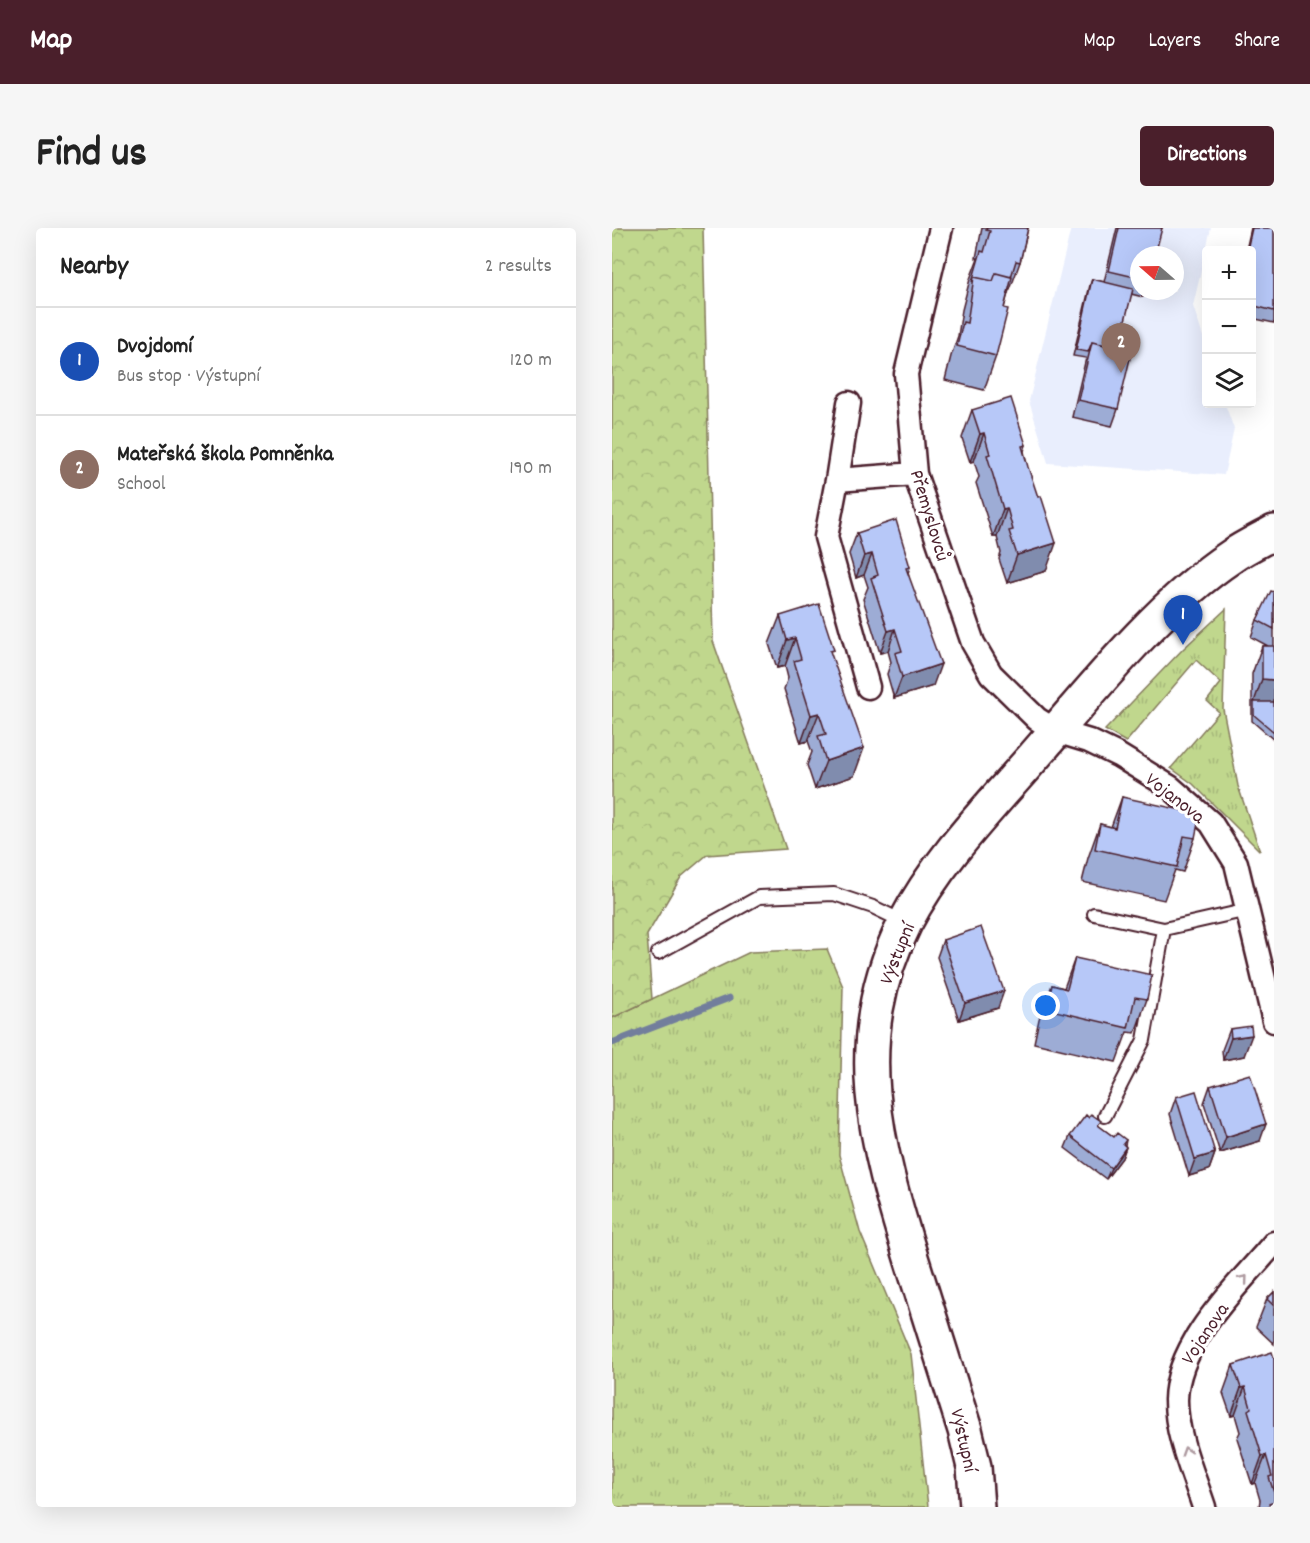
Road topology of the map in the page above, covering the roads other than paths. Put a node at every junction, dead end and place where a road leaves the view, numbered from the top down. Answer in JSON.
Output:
{"nodes":[{"id":1,"x":941,"y":228,"type":"edge"},
{"id":2,"x":849,"y":403,"type":"dead end"},
{"id":3,"x":915,"y":474,"type":"junction"},
{"id":4,"x":837,"y":480,"type":"junction"},
{"id":5,"x":1274,"y":532,"type":"edge"},
{"id":6,"x":868,"y":687,"type":"dead end"},
{"id":7,"x":1056,"y":731,"type":"junction"},
{"id":8,"x":1248,"y":910,"type":"junction"},
{"id":9,"x":1094,"y":914,"type":"dead end"},
{"id":10,"x":906,"y":923,"type":"junction"},
{"id":11,"x":1164,"y":929,"type":"junction"},
{"id":12,"x":658,"y":953,"type":"dead end"},
{"id":13,"x":1274,"y":1021,"type":"edge"},
{"id":14,"x":1105,"y":1116,"type":"dead end"},
{"id":15,"x":1274,"y":1243,"type":"edge"},
{"id":16,"x":977,"y":1507,"type":"edge"},
{"id":17,"x":1204,"y":1507,"type":"edge"}],
"edges":[{"from":1,"to":3,"type":"street","name":"Přemyslovců"},
{"from":2,"to":4,"type":"street"},
{"from":3,"to":4,"type":"street"},
{"from":3,"to":7,"type":"street","name":"Přemyslovců"},
{"from":4,"to":6,"type":"street"},
{"from":5,"to":7,"type":"street","name":"Výstupní"},
{"from":7,"to":8,"type":"street","name":"Vojanova"},
{"from":7,"to":10,"type":"street","name":"Výstupní"},
{"from":8,"to":11,"type":"lane"},
{"from":8,"to":13,"type":"street","name":"Vojanova"},
{"from":9,"to":11,"type":"lane"},
{"from":10,"to":12,"type":"lane"},
{"from":10,"to":16,"type":"street","name":"Výstupní"},
{"from":11,"to":14,"type":"lane"},
{"from":17,"to":15,"type":"street","name":"Vojanova","one_way":true}]}
